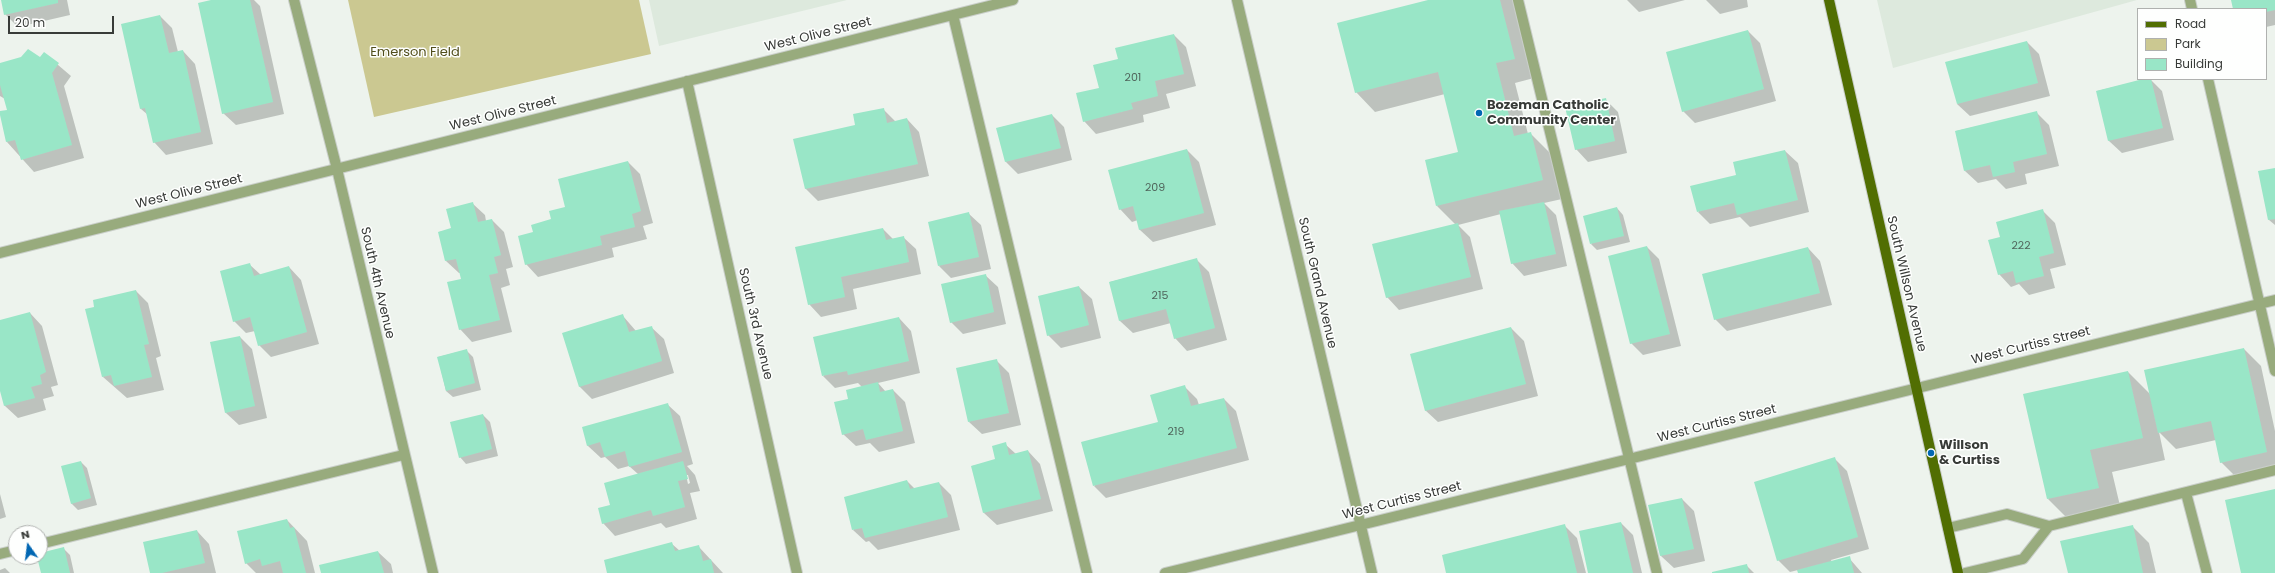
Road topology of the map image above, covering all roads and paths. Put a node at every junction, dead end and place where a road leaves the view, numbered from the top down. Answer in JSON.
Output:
{"nodes":[{"id":1,"x":294,"y":0,"type":"edge"},
{"id":2,"x":1013,"y":0,"type":"edge"},
{"id":3,"x":1237,"y":0,"type":"edge"},
{"id":4,"x":1518,"y":0,"type":"edge"},
{"id":5,"x":1829,"y":0,"type":"edge"},
{"id":6,"x":952,"y":15,"type":"junction"},
{"id":7,"x":2208,"y":80,"type":"edge"},
{"id":8,"x":687,"y":81,"type":"junction"},
{"id":9,"x":337,"y":169,"type":"junction"},
{"id":10,"x":0,"y":252,"type":"edge"},
{"id":11,"x":2275,"y":300,"type":"edge"},
{"id":12,"x":2260,"y":304,"type":"junction"},
{"id":13,"x":2275,"y":370,"type":"edge"},
{"id":14,"x":1916,"y":388,"type":"junction"},
{"id":15,"x":403,"y":455,"type":"junction"},
{"id":16,"x":1630,"y":458,"type":"junction"},
{"id":17,"x":2275,"y":470,"type":"edge"},
{"id":18,"x":2186,"y":493,"type":"junction"},
{"id":19,"x":1361,"y":524,"type":"junction"},
{"id":20,"x":2049,"y":526,"type":"junction"},
{"id":21,"x":1948,"y":528,"type":"junction"},
{"id":22,"x":48,"y":542,"type":"edge"},
{"id":23,"x":433,"y":573,"type":"edge"},
{"id":24,"x":797,"y":573,"type":"edge"},
{"id":25,"x":1087,"y":573,"type":"edge"},
{"id":26,"x":1165,"y":573,"type":"edge"},
{"id":27,"x":1372,"y":573,"type":"edge"},
{"id":28,"x":1657,"y":573,"type":"edge"},
{"id":29,"x":1958,"y":573,"type":"edge"},
{"id":30,"x":1965,"y":573,"type":"edge"},
{"id":31,"x":2207,"y":573,"type":"edge"}],
"edges":[{"from":1,"to":9,"type":"street","name":"South 4th Avenue"},
{"from":2,"to":6,"type":"street","name":"West Olive Street"},
{"from":3,"to":19,"type":"street","name":"South Grand Avenue"},
{"from":4,"to":16,"type":"street"},
{"from":5,"to":14,"type":"main road","name":"South Willson Avenue"},
{"from":6,"to":8,"type":"street","name":"West Olive Street"},
{"from":6,"to":25,"type":"street"},
{"from":7,"to":12,"type":"street"},
{"from":8,"to":9,"type":"street","name":"West Olive Street"},
{"from":8,"to":24,"type":"street","name":"South 3rd Avenue"},
{"from":9,"to":10,"type":"street","name":"West Olive Street"},
{"from":9,"to":15,"type":"street","name":"South 4th Avenue"},
{"from":11,"to":12,"type":"street","name":"West Curtiss Street"},
{"from":12,"to":13,"type":"street"},
{"from":12,"to":14,"type":"street","name":"West Curtiss Street"},
{"from":14,"to":16,"type":"street","name":"West Curtiss Street"},
{"from":14,"to":21,"type":"main road","name":"South Willson Avenue"},
{"from":15,"to":22,"type":"street"},
{"from":15,"to":23,"type":"street","name":"South 4th Avenue"},
{"from":16,"to":19,"type":"street","name":"West Curtiss Street"},
{"from":16,"to":28,"type":"street"},
{"from":17,"to":18,"type":"street"},
{"from":18,"to":20,"type":"street"},
{"from":18,"to":31,"type":"street"},
{"from":19,"to":26,"type":"street","name":"West Curtiss Street"},
{"from":19,"to":27,"type":"street","name":"South Grand Avenue"},
{"from":20,"to":21,"type":"street"},
{"from":20,"to":30,"type":"street"},
{"from":21,"to":29,"type":"main road","name":"South Willson Avenue"}]}
